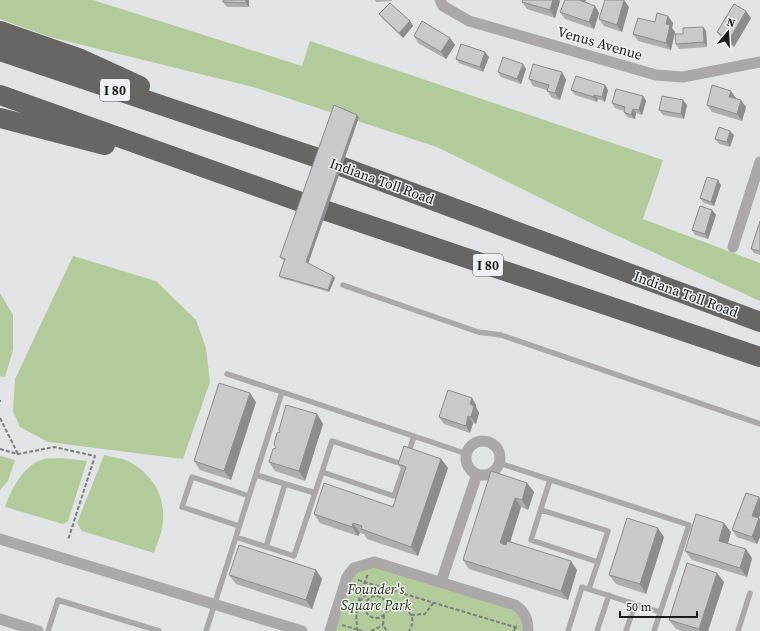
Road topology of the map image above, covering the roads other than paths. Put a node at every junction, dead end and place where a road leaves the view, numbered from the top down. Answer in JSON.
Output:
{"nodes":[{"id":1,"x":440,"y":0,"type":"edge"},
{"id":2,"x":0,"y":32,"type":"edge"},
{"id":3,"x":0,"y":51,"type":"edge"},
{"id":4,"x":760,"y":62,"type":"edge"},
{"id":5,"x":0,"y":95,"type":"edge"},
{"id":6,"x":0,"y":118,"type":"edge"},
{"id":7,"x":231,"y":128,"type":"junction"},
{"id":8,"x":760,"y":162,"type":"edge"},
{"id":9,"x":217,"y":172,"type":"junction"},
{"id":10,"x":733,"y":247,"type":"dead end"},
{"id":11,"x":343,"y":285,"type":"dead end"},
{"id":12,"x":760,"y":322,"type":"edge"},
{"id":13,"x":760,"y":357,"type":"edge"},
{"id":14,"x":227,"y":374,"type":"dead end"},
{"id":15,"x":282,"y":392,"type":"junction"},
{"id":16,"x":760,"y":424,"type":"edge"},
{"id":17,"x":414,"y":436,"type":"junction"},
{"id":18,"x":466,"y":454,"type":"junction"},
{"id":19,"x":499,"y":463,"type":"junction"},
{"id":20,"x":405,"y":465,"type":"junction"},
{"id":21,"x":322,"y":472,"type":"junction"},
{"id":22,"x":477,"y":474,"type":"junction"},
{"id":23,"x":256,"y":475,"type":"junction"},
{"id":24,"x":550,"y":480,"type":"junction"},
{"id":25,"x":285,"y":484,"type":"junction"},
{"id":26,"x":315,"y":493,"type":"junction"},
{"id":27,"x":249,"y":496,"type":"junction"},
{"id":28,"x":541,"y":510,"type":"junction"},
{"id":29,"x":239,"y":526,"type":"junction"},
{"id":30,"x":236,"y":537,"type":"junction"},
{"id":31,"x":0,"y":539,"type":"edge"},
{"id":32,"x":266,"y":547,"type":"junction"},
{"id":33,"x":598,"y":562,"type":"junction"},
{"id":34,"x":441,"y":582,"type":"junction"},
{"id":35,"x":590,"y":589,"type":"junction"},
{"id":36,"x":750,"y":593,"type":"dead end"},
{"id":37,"x":609,"y":595,"type":"junction"},
{"id":38,"x":215,"y":604,"type":"junction"},
{"id":39,"x":635,"y":604,"type":"junction"},
{"id":40,"x":660,"y":612,"type":"junction"},
{"id":41,"x":0,"y":619,"type":"edge"},
{"id":42,"x":38,"y":631,"type":"edge"},
{"id":43,"x":48,"y":631,"type":"edge"},
{"id":44,"x":159,"y":631,"type":"edge"},
{"id":45,"x":206,"y":631,"type":"edge"},
{"id":46,"x":302,"y":631,"type":"edge"},
{"id":47,"x":330,"y":631,"type":"edge"},
{"id":48,"x":528,"y":631,"type":"edge"},
{"id":49,"x":568,"y":631,"type":"edge"},
{"id":50,"x":597,"y":631,"type":"edge"},
{"id":51,"x":626,"y":631,"type":"edge"},
{"id":52,"x":654,"y":631,"type":"edge"},
{"id":53,"x":738,"y":631,"type":"edge"}],
"edges":[{"from":1,"to":4,"type":"street","name":"Venus Avenue"},
{"from":2,"to":7,"type":"highway"},
{"from":3,"to":7,"type":"highway","name":"Indiana Toll Road","number":"I 80"},
{"from":5,"to":9,"type":"highway","number":"I 80"},
{"from":6,"to":9,"type":"highway"},
{"from":7,"to":12,"type":"highway","name":"Indiana Toll Road","number":"I 80"},
{"from":8,"to":10,"type":"street"},
{"from":9,"to":13,"type":"highway","number":"I 80"},
{"from":11,"to":16,"type":"lane"},
{"from":14,"to":15,"type":"lane"},
{"from":15,"to":17,"type":"lane"},
{"from":15,"to":23,"type":"lane"},
{"from":17,"to":18,"type":"lane"},
{"from":17,"to":20,"type":"lane"},
{"from":18,"to":19,"type":"street"},
{"from":18,"to":22,"type":"street"},
{"from":19,"to":22,"type":"street"},
{"from":19,"to":24,"type":"lane"},
{"from":20,"to":21,"type":"lane"},
{"from":20,"to":21,"type":"lane"},
{"from":21,"to":26,"type":"lane"},
{"from":22,"to":34,"type":"street"},
{"from":23,"to":25,"type":"lane"},
{"from":23,"to":27,"type":"lane"},
{"from":24,"to":28,"type":"lane"},
{"from":24,"to":40,"type":"lane"},
{"from":25,"to":26,"type":"lane"},
{"from":25,"to":32,"type":"lane"},
{"from":26,"to":32,"type":"lane"},
{"from":27,"to":29,"type":"lane"},
{"from":27,"to":29,"type":"lane"},
{"from":28,"to":33,"type":"lane"},
{"from":28,"to":33,"type":"lane"},
{"from":29,"to":30,"type":"lane"},
{"from":30,"to":32,"type":"lane"},
{"from":30,"to":38,"type":"lane"},
{"from":31,"to":38,"type":"street"},
{"from":33,"to":35,"type":"lane"},
{"from":34,"to":47,"type":"street"},
{"from":34,"to":48,"type":"street"},
{"from":35,"to":37,"type":"lane"},
{"from":35,"to":49,"type":"lane"},
{"from":36,"to":53,"type":"lane"},
{"from":37,"to":39,"type":"lane"},
{"from":37,"to":50,"type":"lane"},
{"from":38,"to":45,"type":"lane"},
{"from":38,"to":46,"type":"street"},
{"from":39,"to":40,"type":"lane"},
{"from":39,"to":51,"type":"lane"},
{"from":40,"to":52,"type":"lane"},
{"from":41,"to":42,"type":"street"},
{"from":43,"to":44,"type":"lane"}]}
